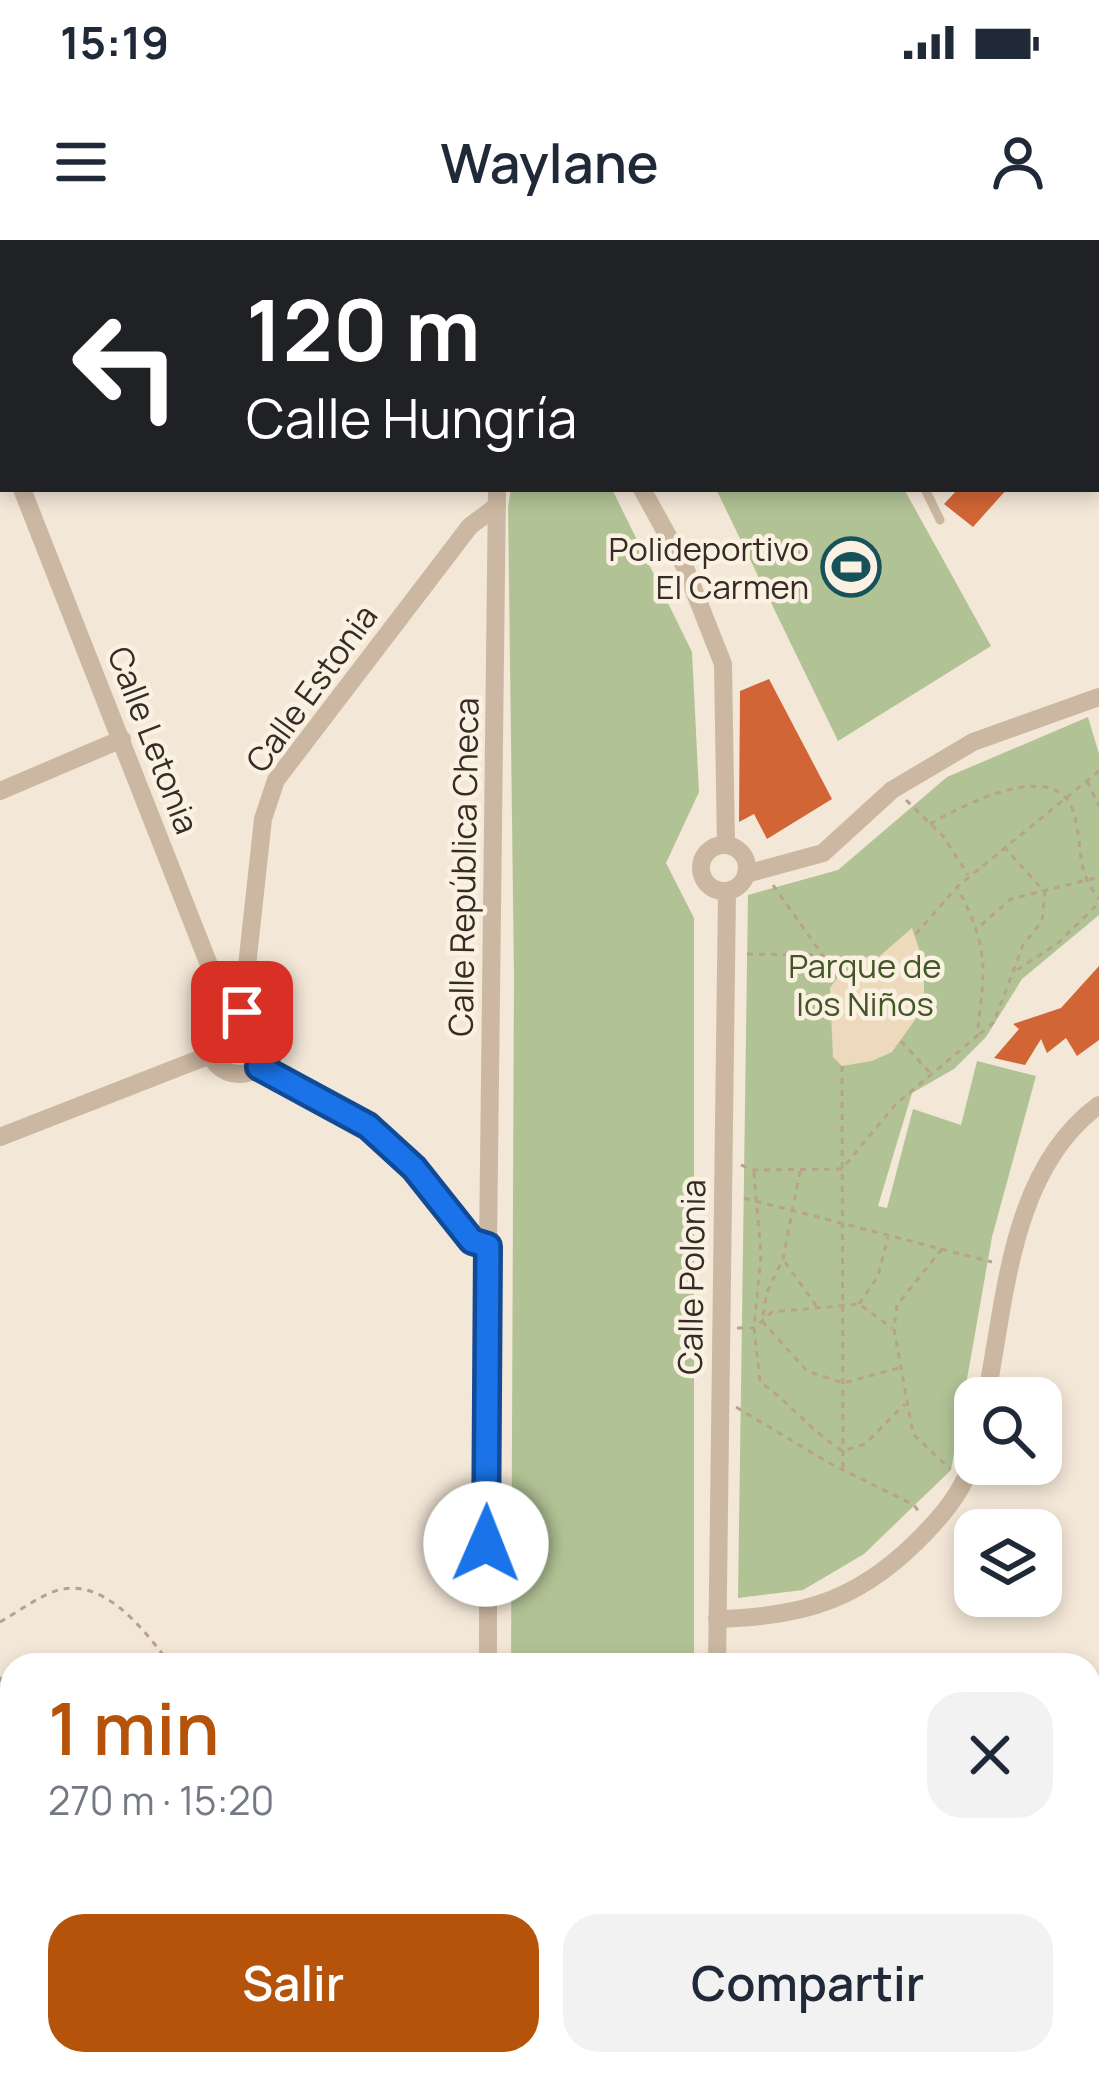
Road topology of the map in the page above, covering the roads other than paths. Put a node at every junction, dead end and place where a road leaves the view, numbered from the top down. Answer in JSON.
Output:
{"nodes":[{"id":1,"x":23,"y":492,"type":"edge"},
{"id":2,"x":644,"y":492,"type":"edge"},
{"id":3,"x":927,"y":492,"type":"edge"},
{"id":4,"x":497,"y":498,"type":"edge"},
{"id":5,"x":940,"y":520,"type":"dead end"},
{"id":6,"x":1099,"y":697,"type":"edge"},
{"id":7,"x":122,"y":739,"type":"junction"},
{"id":8,"x":0,"y":791,"type":"edge"},
{"id":9,"x":726,"y":845,"type":"junction"},
{"id":10,"x":753,"y":872,"type":"junction"},
{"id":11,"x":728,"y":891,"type":"junction"},
{"id":12,"x":235,"y":1012,"type":"junction"},
{"id":13,"x":210,"y":1054,"type":"junction"},
{"id":14,"x":259,"y":1067,"type":"junction"},
{"id":15,"x":1099,"y":1105,"type":"edge"},
{"id":16,"x":0,"y":1137,"type":"edge"},
{"id":17,"x":488,"y":1246,"type":"junction"},
{"id":18,"x":990,"y":1377,"type":"edge"},
{"id":19,"x":962,"y":1485,"type":"edge"},
{"id":20,"x":718,"y":1619,"type":"junction"},
{"id":21,"x":488,"y":1653,"type":"edge"},
{"id":22,"x":717,"y":1653,"type":"edge"}],
"edges":[{"from":1,"to":7,"type":"street","name":"Calle Letonia"},
{"from":2,"to":9,"type":"street"},
{"from":3,"to":5,"type":"lane"},
{"from":4,"to":12,"type":"street","name":"Calle Estonia"},
{"from":4,"to":17,"type":"street","name":"Calle República Checa"},
{"from":6,"to":10,"type":"street"},
{"from":7,"to":8,"type":"street"},
{"from":7,"to":12,"type":"street","name":"Calle Letonia"},
{"from":9,"to":10,"type":"street"},
{"from":9,"to":11,"type":"street"},
{"from":10,"to":11,"type":"street"},
{"from":11,"to":20,"type":"street","name":"Calle Polonia"},
{"from":12,"to":13,"type":"street"},
{"from":12,"to":14,"type":"street"},
{"from":13,"to":14,"type":"street"},
{"from":13,"to":16,"type":"street"},
{"from":14,"to":17,"type":"street"},
{"from":15,"to":18,"type":"street"},
{"from":17,"to":21,"type":"street","name":"Calle República Checa"},
{"from":19,"to":20,"type":"street"},
{"from":20,"to":22,"type":"street","name":"Calle Polonia"}]}
